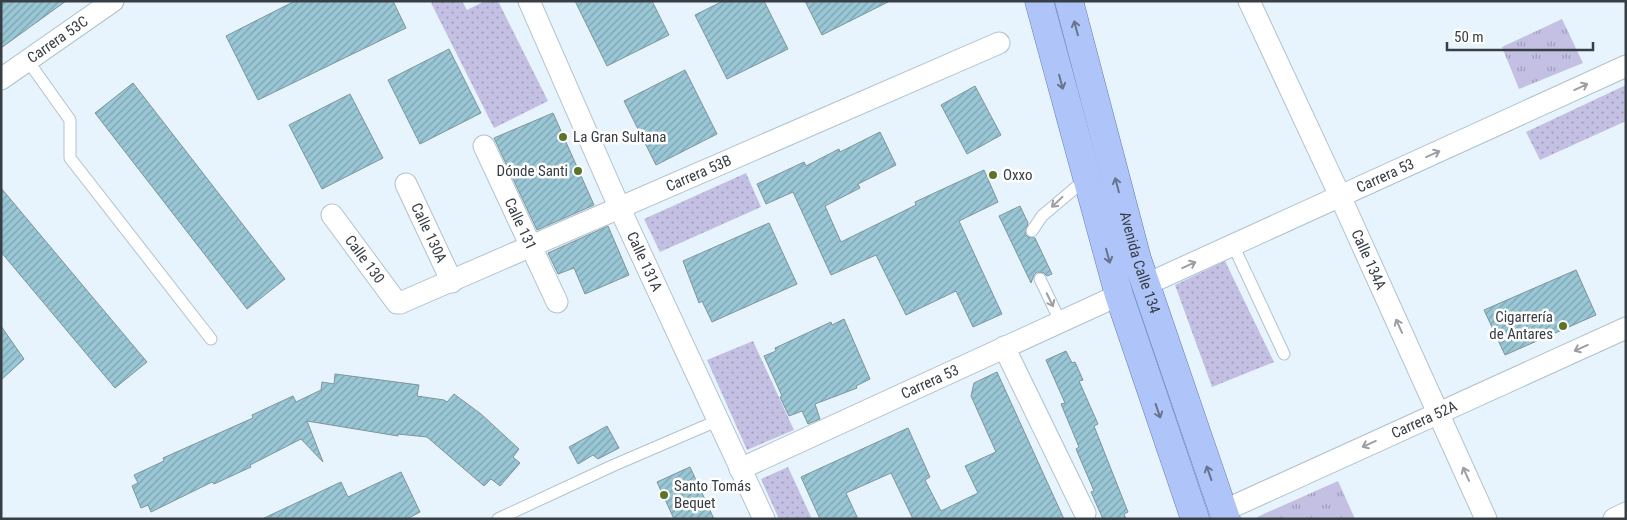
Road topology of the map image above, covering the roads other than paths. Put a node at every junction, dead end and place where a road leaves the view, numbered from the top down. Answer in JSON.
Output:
{"nodes":[{"id":1,"x":114,"y":1,"type":"edge"},
{"id":2,"x":529,"y":1,"type":"edge"},
{"id":3,"x":1040,"y":1,"type":"edge"},
{"id":4,"x":1070,"y":1,"type":"edge"},
{"id":5,"x":1249,"y":1,"type":"edge"},
{"id":6,"x":999,"y":43,"type":"dead end"},
{"id":7,"x":28,"y":61,"type":"junction"},
{"id":8,"x":1626,"y":66,"type":"edge"},
{"id":9,"x":1,"y":79,"type":"edge"},
{"id":10,"x":484,"y":146,"type":"dead end"},
{"id":11,"x":1087,"y":178,"type":"junction"},
{"id":12,"x":406,"y":184,"type":"dead end"},
{"id":13,"x":1340,"y":196,"type":"junction"},
{"id":14,"x":620,"y":209,"type":"junction"},
{"id":15,"x":332,"y":215,"type":"dead end"},
{"id":16,"x":1032,"y":231,"type":"dead end"},
{"id":17,"x":1233,"y":245,"type":"junction"},
{"id":18,"x":531,"y":246,"type":"junction"},
{"id":19,"x":1040,"y":279,"type":"dead end"},
{"id":20,"x":452,"y":282,"type":"junction"},
{"id":21,"x":1145,"y":285,"type":"junction"},
{"id":22,"x":1119,"y":295,"type":"junction"},
{"id":23,"x":557,"y":302,"type":"dead end"},
{"id":24,"x":397,"y":303,"type":"joint"},
{"id":25,"x":1060,"y":321,"type":"junction"},
{"id":26,"x":1626,"y":328,"type":"edge"},
{"id":27,"x":211,"y":339,"type":"dead end"},
{"id":28,"x":1004,"y":347,"type":"junction"},
{"id":29,"x":1284,"y":354,"type":"dead end"},
{"id":30,"x":1438,"y":413,"type":"junction"},
{"id":31,"x":719,"y":420,"type":"junction"},
{"id":32,"x":740,"y":469,"type":"junction"},
{"id":33,"x":1085,"y":513,"type":"dead end"},
{"id":34,"x":1626,"y":513,"type":"edge"},
{"id":35,"x":1224,"y":515,"type":"edge"},
{"id":36,"x":498,"y":519,"type":"edge"},
{"id":37,"x":764,"y":519,"type":"edge"},
{"id":38,"x":1195,"y":519,"type":"edge"},
{"id":39,"x":1486,"y":519,"type":"edge"},
{"id":40,"x":1614,"y":519,"type":"edge"}],
"edges":[{"from":1,"to":7,"type":"street","name":"Carrera 53C"},
{"from":2,"to":14,"type":"street","name":"Calle 131A"},
{"from":3,"to":11,"type":"main road","name":"Avenida Calle 134","one_way":true},
{"from":21,"to":4,"type":"main road","name":"Avenida Calle 134","one_way":true},
{"from":5,"to":13,"type":"street","name":"Calle 134A"},
{"from":6,"to":14,"type":"street","name":"Carrera 53B"},
{"from":7,"to":9,"type":"street","name":"Carrera 53C"},
{"from":7,"to":27,"type":"lane"},
{"from":13,"to":8,"type":"street","name":"Carrera 53","one_way":true},
{"from":10,"to":18,"type":"street","name":"Calle 131"},
{"from":11,"to":16,"type":"lane","one_way":true},
{"from":11,"to":22,"type":"main road","name":"Avenida Calle 134","one_way":true},
{"from":12,"to":20,"type":"street","name":"Calle 130A"},
{"from":13,"to":17,"type":"street","name":"Carrera 53"},
{"from":30,"to":13,"type":"street","name":"Calle 134A","one_way":true},
{"from":14,"to":18,"type":"street","name":"Carrera 53B"},
{"from":14,"to":31,"type":"street","name":"Calle 131A"},
{"from":15,"to":24,"type":"street","name":"Calle 130"},
{"from":21,"to":17,"type":"street","name":"Carrera 53","one_way":true},
{"from":17,"to":29,"type":"lane"},
{"from":18,"to":20,"type":"street","name":"Carrera 53B"},
{"from":18,"to":23,"type":"street","name":"Calle 131"},
{"from":19,"to":25,"type":"lane","one_way":true},
{"from":20,"to":24,"type":"street","name":"Carrera 53B"},
{"from":35,"to":21,"type":"main road","name":"Avenida Calle 134","one_way":true},
{"from":22,"to":25,"type":"street","name":"Carrera 53"},
{"from":22,"to":38,"type":"main road","name":"Avenida Calle 134","one_way":true},
{"from":25,"to":28,"type":"street","name":"Carrera 53"},
{"from":26,"to":30,"type":"street","name":"Carrera 52A","one_way":true},
{"from":28,"to":32,"type":"street","name":"Carrera 53"},
{"from":28,"to":33,"type":"street"},
{"from":30,"to":35,"type":"street","name":"Carrera 52A","one_way":true},
{"from":39,"to":30,"type":"street","name":"Calle 134A","one_way":true},
{"from":31,"to":32,"type":"street","name":"Calle 131A"},
{"from":31,"to":36,"type":"lane"},
{"from":32,"to":37,"type":"street","name":"Calle 131A"},
{"from":34,"to":40,"type":"street"}]}
